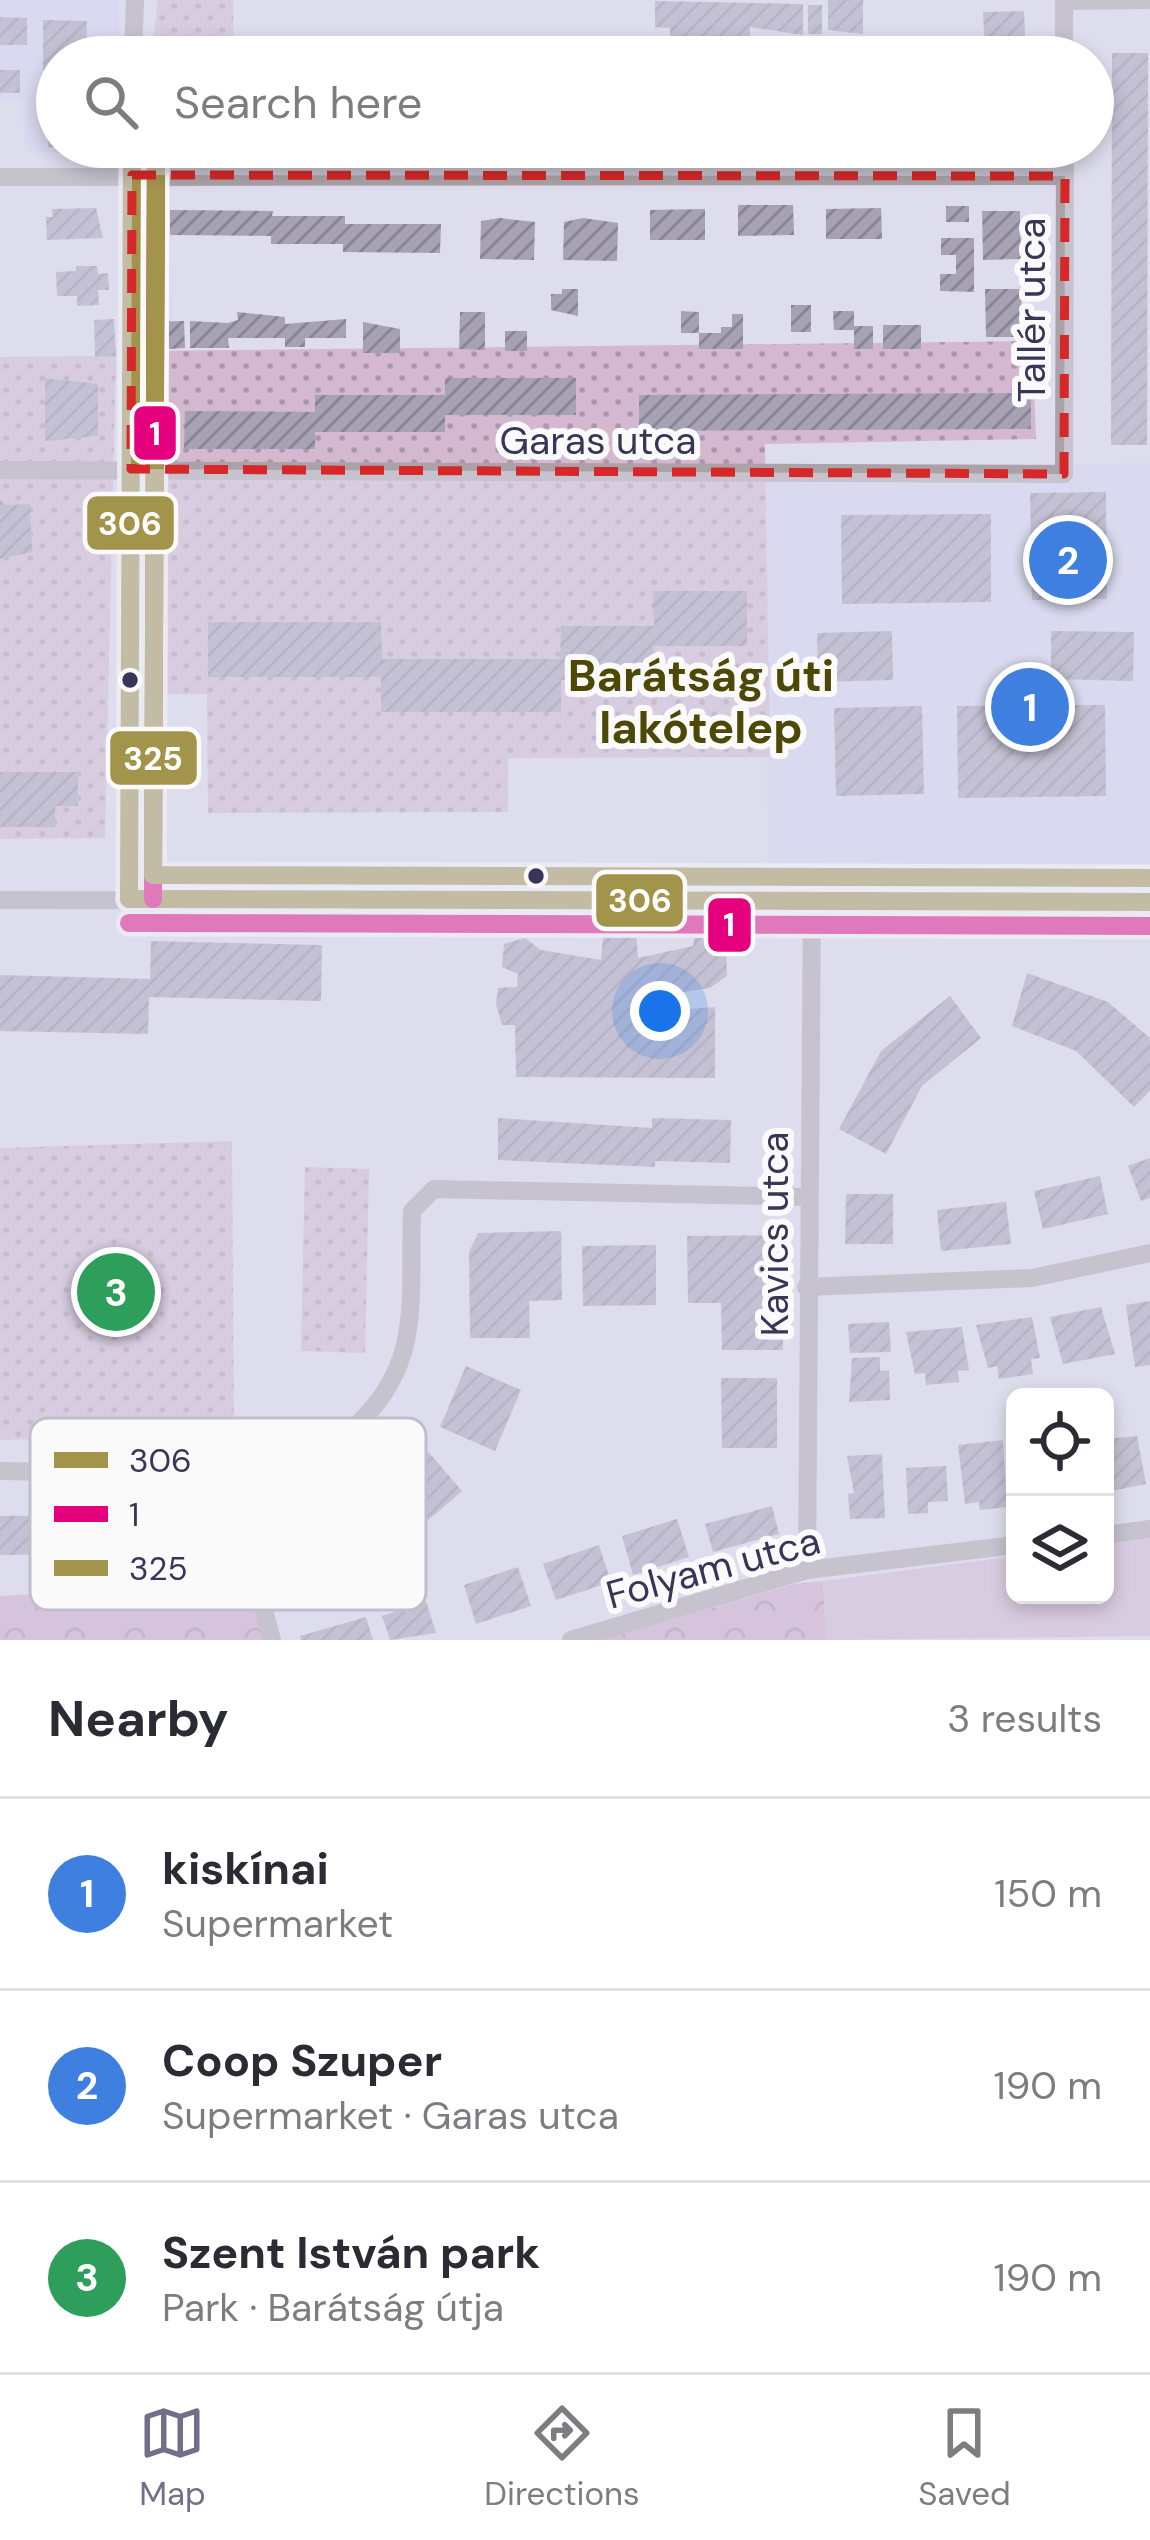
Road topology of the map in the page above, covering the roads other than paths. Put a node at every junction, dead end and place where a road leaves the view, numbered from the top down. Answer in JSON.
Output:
{"nodes":[{"id":1,"x":135,"y":0,"type":"edge"},
{"id":2,"x":1150,"y":0,"type":"edge"},
{"id":3,"x":1064,"y":1,"type":"edge"},
{"id":4,"x":134,"y":36,"type":"edge"},
{"id":5,"x":1064,"y":36,"type":"edge"},
{"id":6,"x":132,"y":168,"type":"edge"},
{"id":7,"x":1065,"y":168,"type":"edge"},
{"id":8,"x":132,"y":175,"type":"junction"},
{"id":9,"x":1065,"y":176,"type":"junction"},
{"id":10,"x":0,"y":177,"type":"edge"},
{"id":11,"x":130,"y":469,"type":"junction"},
{"id":12,"x":0,"y":470,"type":"edge"},
{"id":13,"x":1064,"y":474,"type":"joint"},
{"id":14,"x":812,"y":898,"type":"junction"},
{"id":15,"x":129,"y":899,"type":"junction"},
{"id":16,"x":0,"y":900,"type":"edge"},
{"id":17,"x":1150,"y":902,"type":"edge"},
{"id":18,"x":806,"y":1196,"type":"junction"},
{"id":19,"x":1150,"y":1253,"type":"edge"},
{"id":20,"x":806,"y":1287,"type":"junction"},
{"id":21,"x":365,"y":1418,"type":"edge"},
{"id":22,"x":0,"y":1471,"type":"edge"},
{"id":23,"x":30,"y":1471,"type":"edge"},
{"id":24,"x":1150,"y":1529,"type":"edge"},
{"id":25,"x":1114,"y":1534,"type":"edge"},
{"id":26,"x":1006,"y":1547,"type":"edge"},
{"id":27,"x":806,"y":1570,"type":"junction"},
{"id":28,"x":264,"y":1610,"type":"edge"},
{"id":29,"x":272,"y":1640,"type":"edge"},
{"id":30,"x":571,"y":1640,"type":"edge"}],
"edges":[{"from":1,"to":4,"type":"street"},
{"from":2,"to":3,"type":"street"},
{"from":3,"to":5,"type":"street"},
{"from":6,"to":8,"type":"street"},
{"from":7,"to":9,"type":"street","name":"Tallér utca"},
{"from":8,"to":9,"type":"street"},
{"from":8,"to":10,"type":"street"},
{"from":8,"to":11,"type":"street"},
{"from":9,"to":13,"type":"street","name":"Tallér utca"},
{"from":11,"to":12,"type":"street","name":"Garas utca"},
{"from":11,"to":13,"type":"street","name":"Garas utca"},
{"from":11,"to":15,"type":"street"},
{"from":14,"to":15,"type":"street"},
{"from":14,"to":17,"type":"street"},
{"from":14,"to":18,"type":"street","name":"Kavics utca"},
{"from":15,"to":16,"type":"street"},
{"from":18,"to":20,"type":"street","name":"Kavics utca"},
{"from":18,"to":21,"type":"street"},
{"from":19,"to":20,"type":"street"},
{"from":20,"to":27,"type":"street","name":"Kavics utca"},
{"from":22,"to":23,"type":"street"},
{"from":24,"to":25,"type":"street"},
{"from":26,"to":27,"type":"street","name":"Folyam utca"},
{"from":27,"to":30,"type":"street","name":"Folyam utca"},
{"from":28,"to":29,"type":"street"}]}
